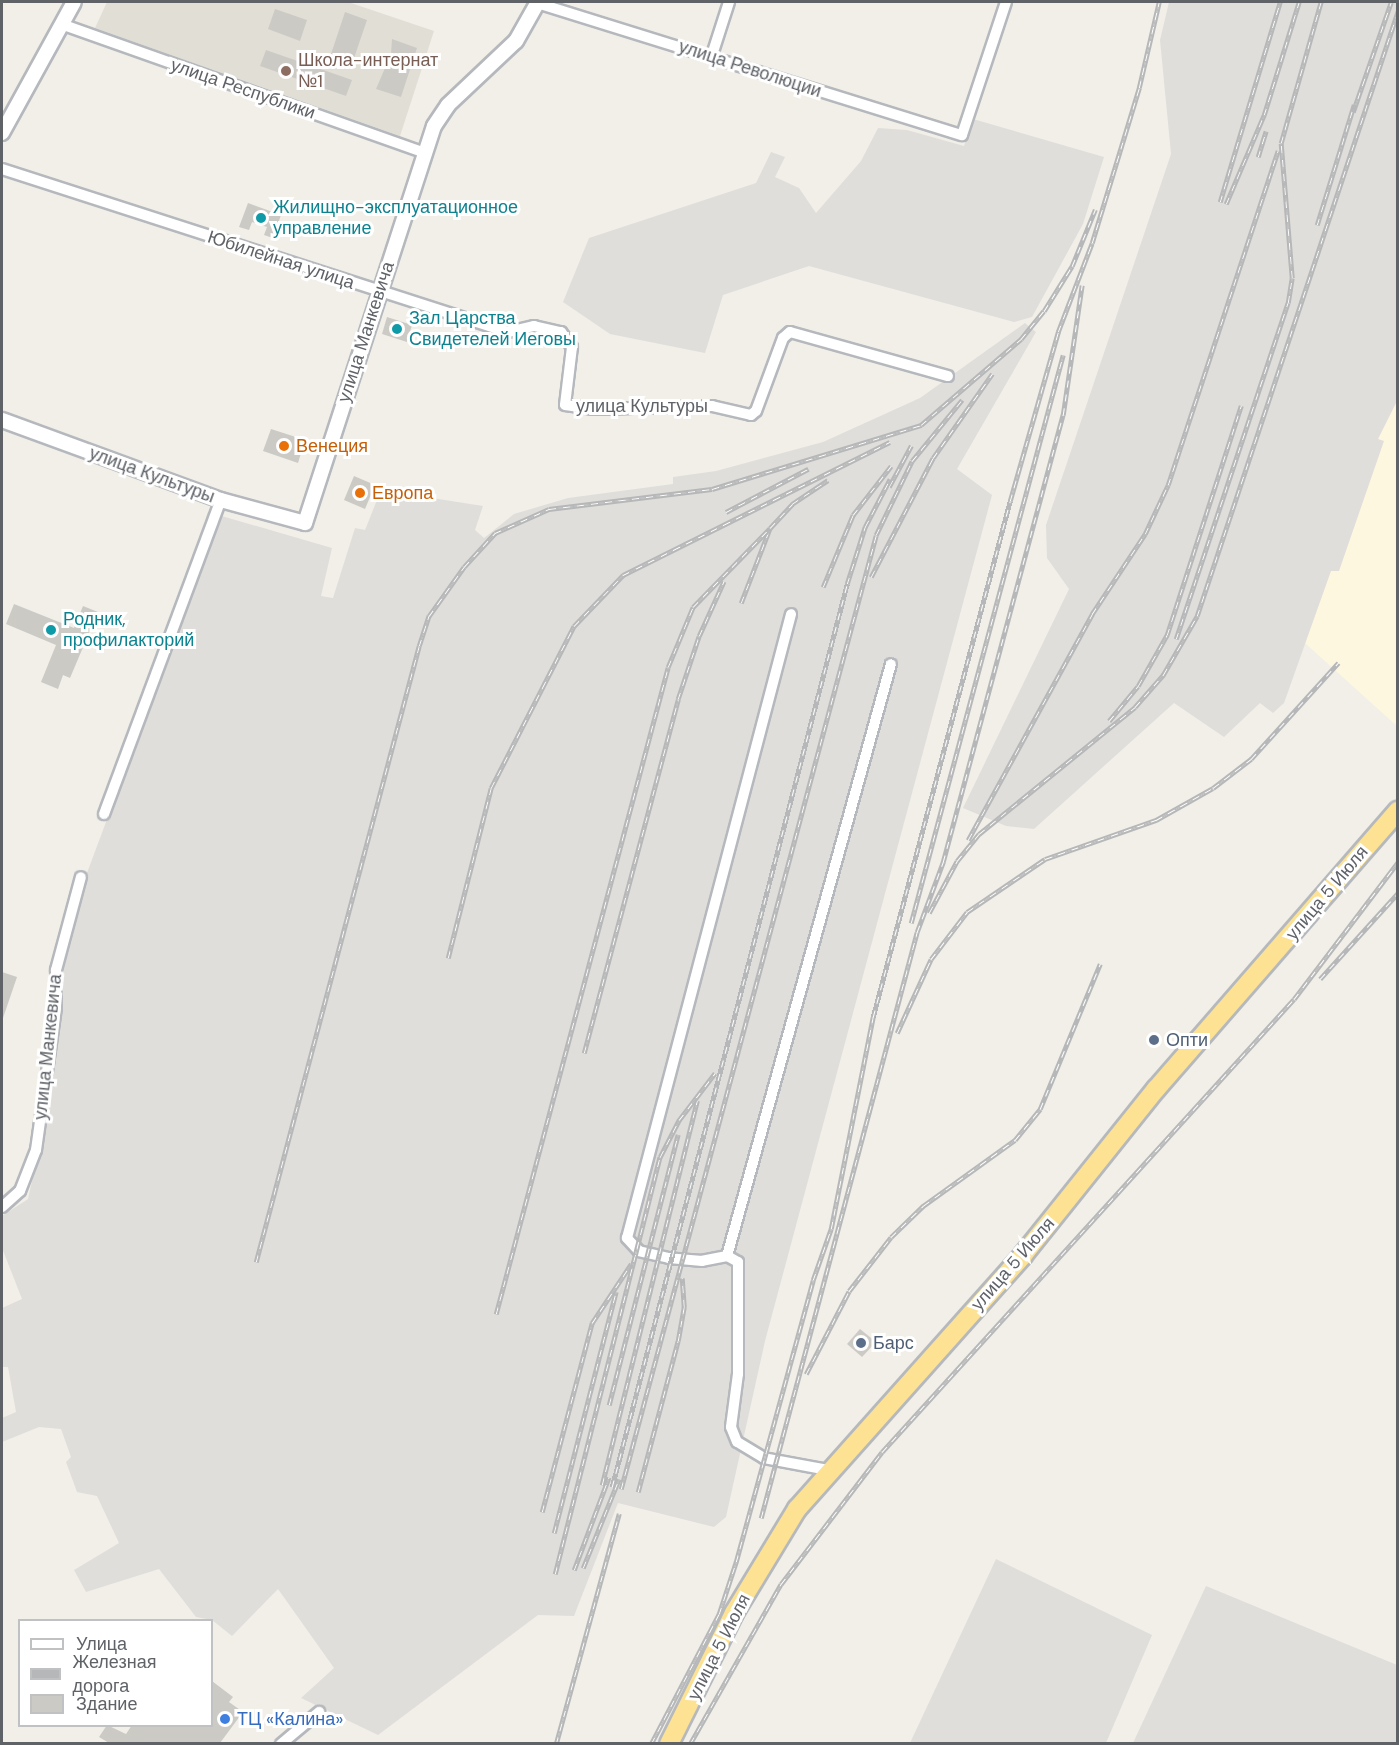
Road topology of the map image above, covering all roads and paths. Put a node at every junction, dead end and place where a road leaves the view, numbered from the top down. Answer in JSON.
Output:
{"nodes":[{"id":1,"x":74,"y":2,"type":"edge"},
{"id":2,"x":537,"y":2,"type":"edge"},
{"id":3,"x":729,"y":2,"type":"edge"},
{"id":4,"x":1006,"y":2,"type":"edge"},
{"id":5,"x":61,"y":24,"type":"junction"},
{"id":6,"x":712,"y":55,"type":"junction"},
{"id":7,"x":2,"y":133,"type":"edge"},
{"id":8,"x":425,"y":153,"type":"junction"},
{"id":9,"x":2,"y":169,"type":"edge"},
{"id":10,"x":379,"y":291,"type":"junction"},
{"id":11,"x":570,"y":366,"type":"joint"},
{"id":12,"x":948,"y":376,"type":"dead end"},
{"id":13,"x":2,"y":420,"type":"edge"},
{"id":14,"x":221,"y":500,"type":"junction"},
{"id":15,"x":305,"y":523,"type":"joint"},
{"id":16,"x":791,"y":614,"type":"dead end"},
{"id":17,"x":891,"y":664,"type":"dead end"},
{"id":18,"x":1398,"y":811,"type":"edge"},
{"id":19,"x":104,"y":814,"type":"dead end"},
{"id":20,"x":81,"y":877,"type":"dead end"},
{"id":21,"x":2,"y":1207,"type":"edge"},
{"id":22,"x":727,"y":1256,"type":"junction"},
{"id":23,"x":828,"y":1470,"type":"junction"},
{"id":24,"x":319,"y":1712,"type":"dead end"},
{"id":25,"x":281,"y":1743,"type":"edge"},
{"id":26,"x":669,"y":1743,"type":"edge"}],
"edges":[{"from":1,"to":5,"type":"street"},
{"from":2,"to":6,"type":"street","name":"улица Революции"},
{"from":2,"to":8,"type":"street","name":"улица Манкевича"},
{"from":3,"to":6,"type":"street"},
{"from":4,"to":6,"type":"street","name":"улица Революции"},
{"from":5,"to":7,"type":"street"},
{"from":5,"to":8,"type":"street","name":"улица Республики"},
{"from":8,"to":10,"type":"street","name":"улица Манкевича"},
{"from":9,"to":10,"type":"street","name":"Юбилейная улица"},
{"from":10,"to":11,"type":"street","name":"Юбилейная улица"},
{"from":10,"to":15,"type":"street","name":"улица Манкевича"},
{"from":11,"to":12,"type":"street","name":"улица Культуры"},
{"from":13,"to":14,"type":"street","name":"улица Культуры"},
{"from":14,"to":15,"type":"street","name":"улица Культуры"},
{"from":14,"to":19,"type":"street"},
{"from":16,"to":22,"type":"street"},
{"from":17,"to":22,"type":"street"},
{"from":18,"to":23,"type":"highway","name":"улица 5 Июля"},
{"from":20,"to":21,"type":"street","name":"улица Манкевича"},
{"from":22,"to":23,"type":"street"},
{"from":23,"to":26,"type":"highway","name":"улица 5 Июля"},
{"from":24,"to":25,"type":"street"}]}
